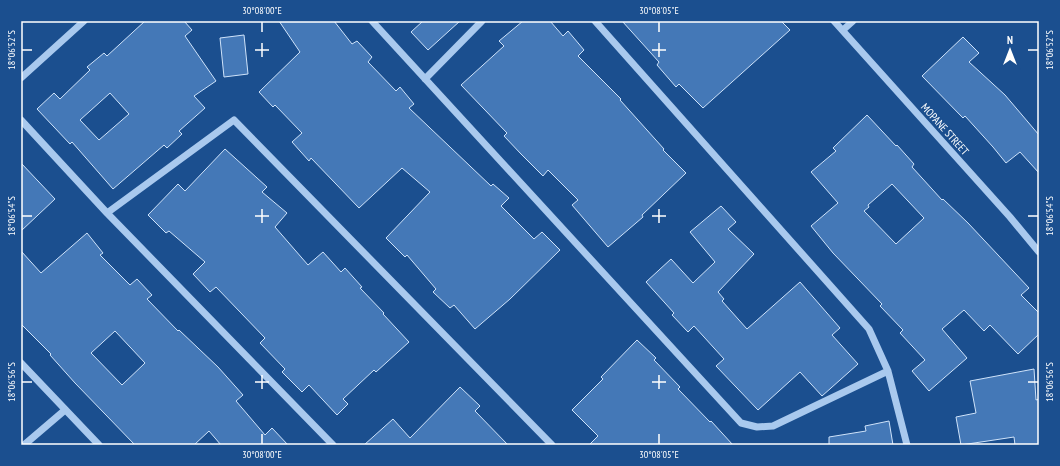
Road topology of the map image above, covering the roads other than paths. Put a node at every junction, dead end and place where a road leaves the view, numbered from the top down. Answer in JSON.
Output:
{"nodes":[{"id":1,"x":84,"y":21,"type":"edge"},
{"id":2,"x":372,"y":21,"type":"edge"},
{"id":3,"x":482,"y":21,"type":"edge"},
{"id":4,"x":595,"y":21,"type":"edge"},
{"id":5,"x":834,"y":21,"type":"edge"},
{"id":6,"x":852,"y":21,"type":"edge"},
{"id":7,"x":843,"y":30,"type":"junction"},
{"id":8,"x":21,"y":78,"type":"edge"},
{"id":9,"x":425,"y":79,"type":"junction"},
{"id":10,"x":21,"y":120,"type":"edge"},
{"id":11,"x":106,"y":213,"type":"junction"},
{"id":12,"x":1039,"y":252,"type":"edge"},
{"id":13,"x":21,"y":363,"type":"edge"},
{"id":14,"x":888,"y":371,"type":"junction"},
{"id":15,"x":65,"y":410,"type":"junction"},
{"id":16,"x":24,"y":445,"type":"edge"},
{"id":17,"x":99,"y":445,"type":"edge"},
{"id":18,"x":333,"y":445,"type":"edge"},
{"id":19,"x":552,"y":445,"type":"edge"},
{"id":20,"x":907,"y":445,"type":"edge"}],
"edges":[{"from":1,"to":8,"type":"street"},
{"from":2,"to":9,"type":"street"},
{"from":3,"to":9,"type":"street"},
{"from":4,"to":14,"type":"street"},
{"from":5,"to":7,"type":"street","name":"MOPANE STREET"},
{"from":6,"to":7,"type":"street"},
{"from":7,"to":12,"type":"street","name":"MOPANE STREET"},
{"from":9,"to":14,"type":"street"},
{"from":10,"to":11,"type":"street"},
{"from":11,"to":18,"type":"street"},
{"from":11,"to":19,"type":"street"},
{"from":13,"to":15,"type":"street"},
{"from":14,"to":20,"type":"street"},
{"from":15,"to":16,"type":"street"},
{"from":15,"to":17,"type":"street"}]}
